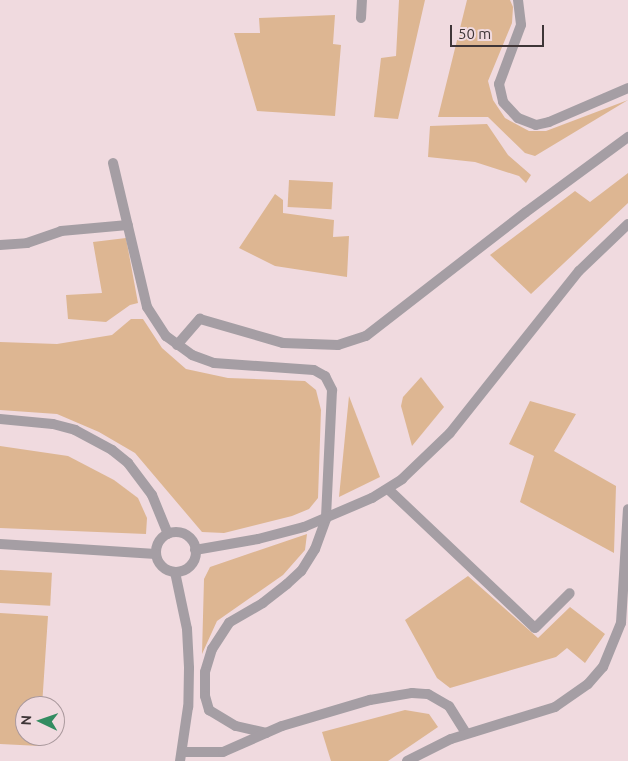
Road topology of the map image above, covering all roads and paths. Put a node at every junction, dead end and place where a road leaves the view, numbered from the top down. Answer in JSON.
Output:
{"nodes":[{"id":1,"x":362,"y":0,"type":"edge"},
{"id":2,"x":518,"y":0,"type":"edge"},
{"id":3,"x":361,"y":18,"type":"dead end"},
{"id":4,"x":628,"y":88,"type":"edge"},
{"id":5,"x":628,"y":137,"type":"edge"},
{"id":6,"x":113,"y":163,"type":"dead end"},
{"id":7,"x":628,"y":224,"type":"edge"},
{"id":8,"x":128,"y":225,"type":"junction"},
{"id":9,"x":0,"y":245,"type":"edge"},
{"id":10,"x":177,"y":346,"type":"junction"},
{"id":11,"x":0,"y":419,"type":"edge"},
{"id":12,"x":388,"y":489,"type":"junction"},
{"id":13,"x":628,"y":509,"type":"edge"},
{"id":14,"x":326,"y":519,"type":"junction"},
{"id":15,"x":168,"y":534,"type":"junction"},
{"id":16,"x":0,"y":544,"type":"edge"},
{"id":17,"x":196,"y":550,"type":"junction"},
{"id":18,"x":156,"y":554,"type":"junction"},
{"id":19,"x":175,"y":572,"type":"junction"},
{"id":20,"x":570,"y":593,"type":"dead end"},
{"id":21,"x":266,"y":733,"type":"junction"},
{"id":22,"x":466,"y":733,"type":"junction"},
{"id":23,"x":181,"y":757,"type":"edge"},
{"id":24,"x":407,"y":761,"type":"edge"}],
"edges":[{"from":1,"to":3,"type":"street"},
{"from":2,"to":4,"type":"street"},
{"from":5,"to":10,"type":"street"},
{"from":6,"to":8,"type":"street"},
{"from":7,"to":12,"type":"street"},
{"from":8,"to":9,"type":"street"},
{"from":8,"to":10,"type":"street"},
{"from":10,"to":14,"type":"street"},
{"from":11,"to":15,"type":"street"},
{"from":12,"to":14,"type":"street"},
{"from":12,"to":20,"type":"street"},
{"from":13,"to":22,"type":"street"},
{"from":14,"to":17,"type":"street"},
{"from":14,"to":21,"type":"street"},
{"from":15,"to":17,"type":"street"},
{"from":15,"to":18,"type":"street"},
{"from":16,"to":18,"type":"street"},
{"from":17,"to":19,"type":"street"},
{"from":18,"to":19,"type":"street"},
{"from":19,"to":23,"type":"street"},
{"from":21,"to":22,"type":"street"},
{"from":21,"to":23,"type":"street"},
{"from":22,"to":24,"type":"street"}]}
